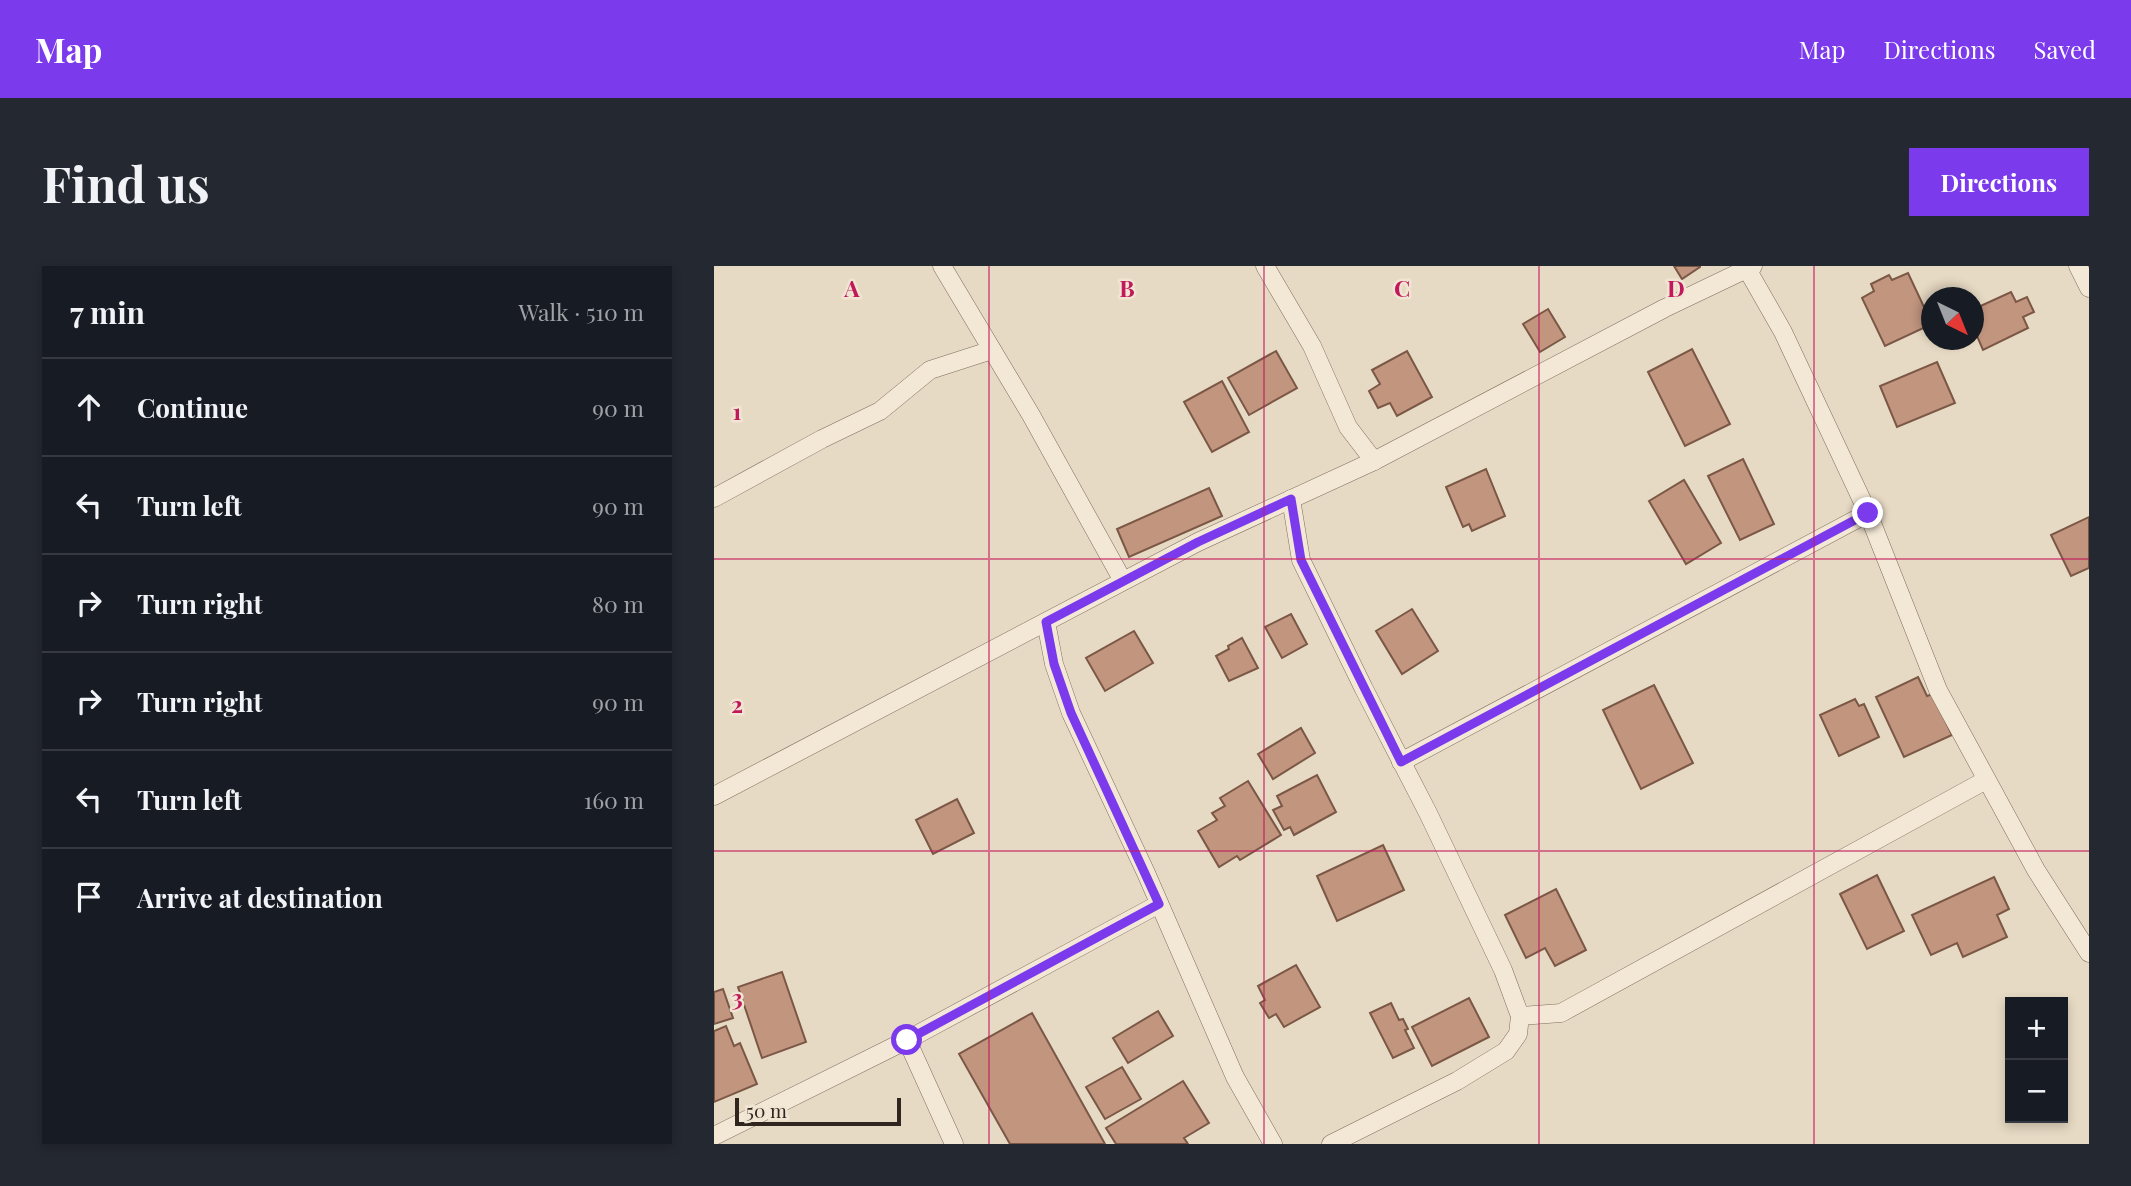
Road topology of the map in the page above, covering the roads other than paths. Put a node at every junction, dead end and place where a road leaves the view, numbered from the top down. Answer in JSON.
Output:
{"nodes":[{"id":1,"x":942,"y":266,"type":"edge"},
{"id":2,"x":1265,"y":266,"type":"edge"},
{"id":3,"x":2078,"y":266,"type":"edge"},
{"id":4,"x":1750,"y":267,"type":"edge"},
{"id":5,"x":2089,"y":288,"type":"edge"},
{"id":6,"x":992,"y":350,"type":"junction"},
{"id":7,"x":1374,"y":461,"type":"junction"},
{"id":8,"x":714,"y":498,"type":"edge"},
{"id":9,"x":1291,"y":499,"type":"junction"},
{"id":10,"x":1868,"y":513,"type":"junction"},
{"id":11,"x":1123,"y":582,"type":"junction"},
{"id":12,"x":1046,"y":622,"type":"junction"},
{"id":13,"x":1401,"y":762,"type":"junction"},
{"id":14,"x":1986,"y":780,"type":"junction"},
{"id":15,"x":714,"y":796,"type":"edge"},
{"id":16,"x":1159,"y":904,"type":"junction"},
{"id":17,"x":2089,"y":954,"type":"edge"},
{"id":18,"x":1520,"y":1016,"type":"junction"},
{"id":19,"x":907,"y":1040,"type":"junction"},
{"id":20,"x":714,"y":1136,"type":"edge"},
{"id":21,"x":954,"y":1144,"type":"edge"},
{"id":22,"x":1273,"y":1144,"type":"edge"},
{"id":23,"x":1331,"y":1144,"type":"edge"}],
"edges":[{"from":1,"to":6,"type":"street"},
{"from":2,"to":7,"type":"street"},
{"from":3,"to":5,"type":"street"},
{"from":4,"to":7,"type":"street"},
{"from":4,"to":10,"type":"street"},
{"from":6,"to":8,"type":"street"},
{"from":6,"to":11,"type":"street"},
{"from":7,"to":9,"type":"street"},
{"from":9,"to":11,"type":"street"},
{"from":9,"to":13,"type":"street"},
{"from":10,"to":13,"type":"street"},
{"from":10,"to":14,"type":"street"},
{"from":11,"to":12,"type":"street"},
{"from":12,"to":15,"type":"street"},
{"from":12,"to":16,"type":"street"},
{"from":13,"to":18,"type":"street"},
{"from":14,"to":17,"type":"street"},
{"from":14,"to":18,"type":"street"},
{"from":16,"to":19,"type":"street"},
{"from":16,"to":22,"type":"street"},
{"from":18,"to":23,"type":"street"},
{"from":19,"to":20,"type":"street"},
{"from":19,"to":21,"type":"street"}]}
